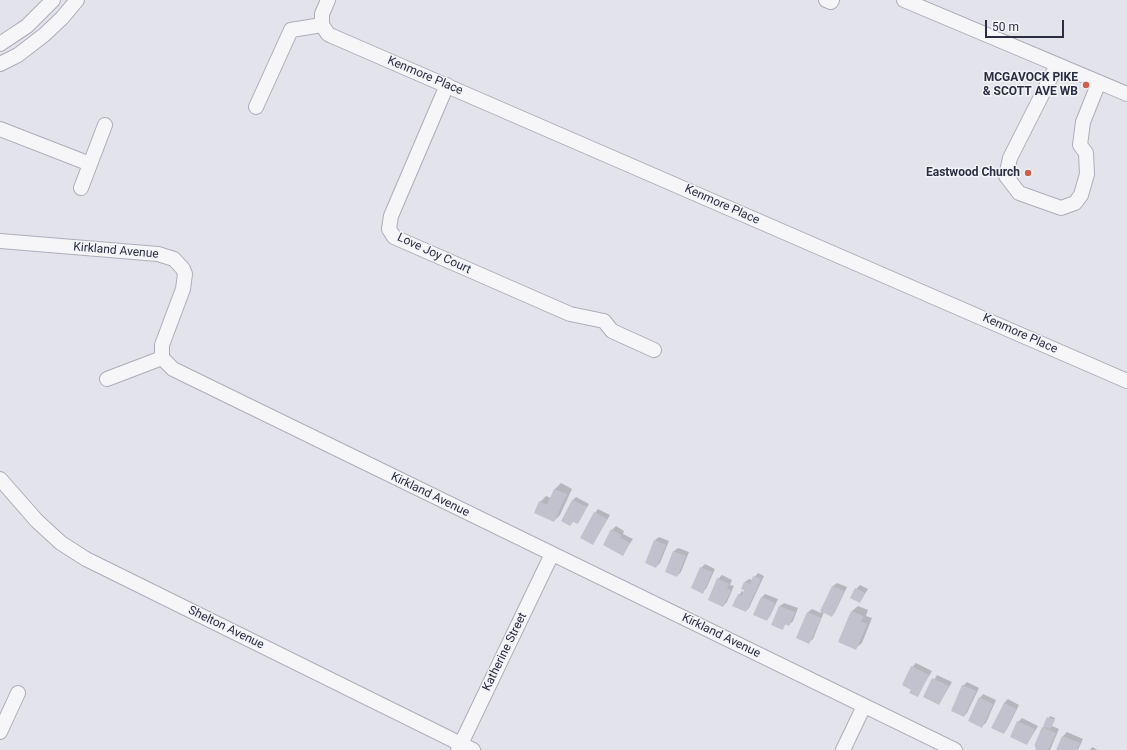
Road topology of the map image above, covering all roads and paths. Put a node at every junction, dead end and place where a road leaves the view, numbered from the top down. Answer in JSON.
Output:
{"nodes":[{"id":1,"x":53,"y":0,"type":"edge"},
{"id":2,"x":76,"y":0,"type":"edge"},
{"id":3,"x":328,"y":0,"type":"edge"},
{"id":4,"x":826,"y":0,"type":"edge"},
{"id":5,"x":832,"y":0,"type":"edge"},
{"id":6,"x":904,"y":0,"type":"edge"},
{"id":7,"x":322,"y":25,"type":"junction"},
{"id":8,"x":0,"y":44,"type":"edge"},
{"id":9,"x":0,"y":64,"type":"edge"},
{"id":10,"x":1057,"y":65,"type":"junction"},
{"id":11,"x":1099,"y":82,"type":"junction"},
{"id":12,"x":447,"y":85,"type":"junction"},
{"id":13,"x":1127,"y":94,"type":"edge"},
{"id":14,"x":256,"y":106,"type":"dead end"},
{"id":15,"x":105,"y":126,"type":"dead end"},
{"id":16,"x":0,"y":129,"type":"edge"},
{"id":17,"x":90,"y":164,"type":"junction"},
{"id":18,"x":81,"y":188,"type":"dead end"},
{"id":19,"x":0,"y":241,"type":"edge"},
{"id":20,"x":654,"y":350,"type":"dead end"},
{"id":21,"x":162,"y":358,"type":"junction"},
{"id":22,"x":106,"y":379,"type":"dead end"},
{"id":23,"x":1127,"y":381,"type":"edge"},
{"id":24,"x":0,"y":479,"type":"edge"},
{"id":25,"x":552,"y":554,"type":"junction"},
{"id":26,"x":18,"y":693,"type":"dead end"},
{"id":27,"x":864,"y":706,"type":"junction"},
{"id":28,"x":0,"y":732,"type":"edge"},
{"id":29,"x":464,"y":748,"type":"edge"},
{"id":30,"x":843,"y":750,"type":"edge"},
{"id":31,"x":955,"y":750,"type":"edge"}],
"edges":[{"from":1,"to":8,"type":"street"},
{"from":2,"to":9,"type":"street"},
{"from":3,"to":7,"type":"street"},
{"from":4,"to":5,"type":"street"},
{"from":6,"to":10,"type":"street"},
{"from":7,"to":12,"type":"street","name":"Kenmore Place"},
{"from":7,"to":14,"type":"street"},
{"from":10,"to":11,"type":"street"},
{"from":10,"to":11,"type":"street"},
{"from":11,"to":13,"type":"street"},
{"from":12,"to":20,"type":"street","name":"Love Joy Court"},
{"from":12,"to":23,"type":"street","name":"Kenmore Place"},
{"from":15,"to":17,"type":"street"},
{"from":16,"to":17,"type":"street"},
{"from":17,"to":18,"type":"street"},
{"from":19,"to":21,"type":"street","name":"Kirkland Avenue"},
{"from":21,"to":22,"type":"street"},
{"from":21,"to":25,"type":"street","name":"Kirkland Avenue"},
{"from":24,"to":29,"type":"street","name":"Shelton Avenue"},
{"from":25,"to":27,"type":"street","name":"Kirkland Avenue"},
{"from":25,"to":29,"type":"street","name":"Katherine Street"},
{"from":26,"to":28,"type":"street"},
{"from":27,"to":30,"type":"street"},
{"from":27,"to":31,"type":"street","name":"Kirkland Avenue"}]}
